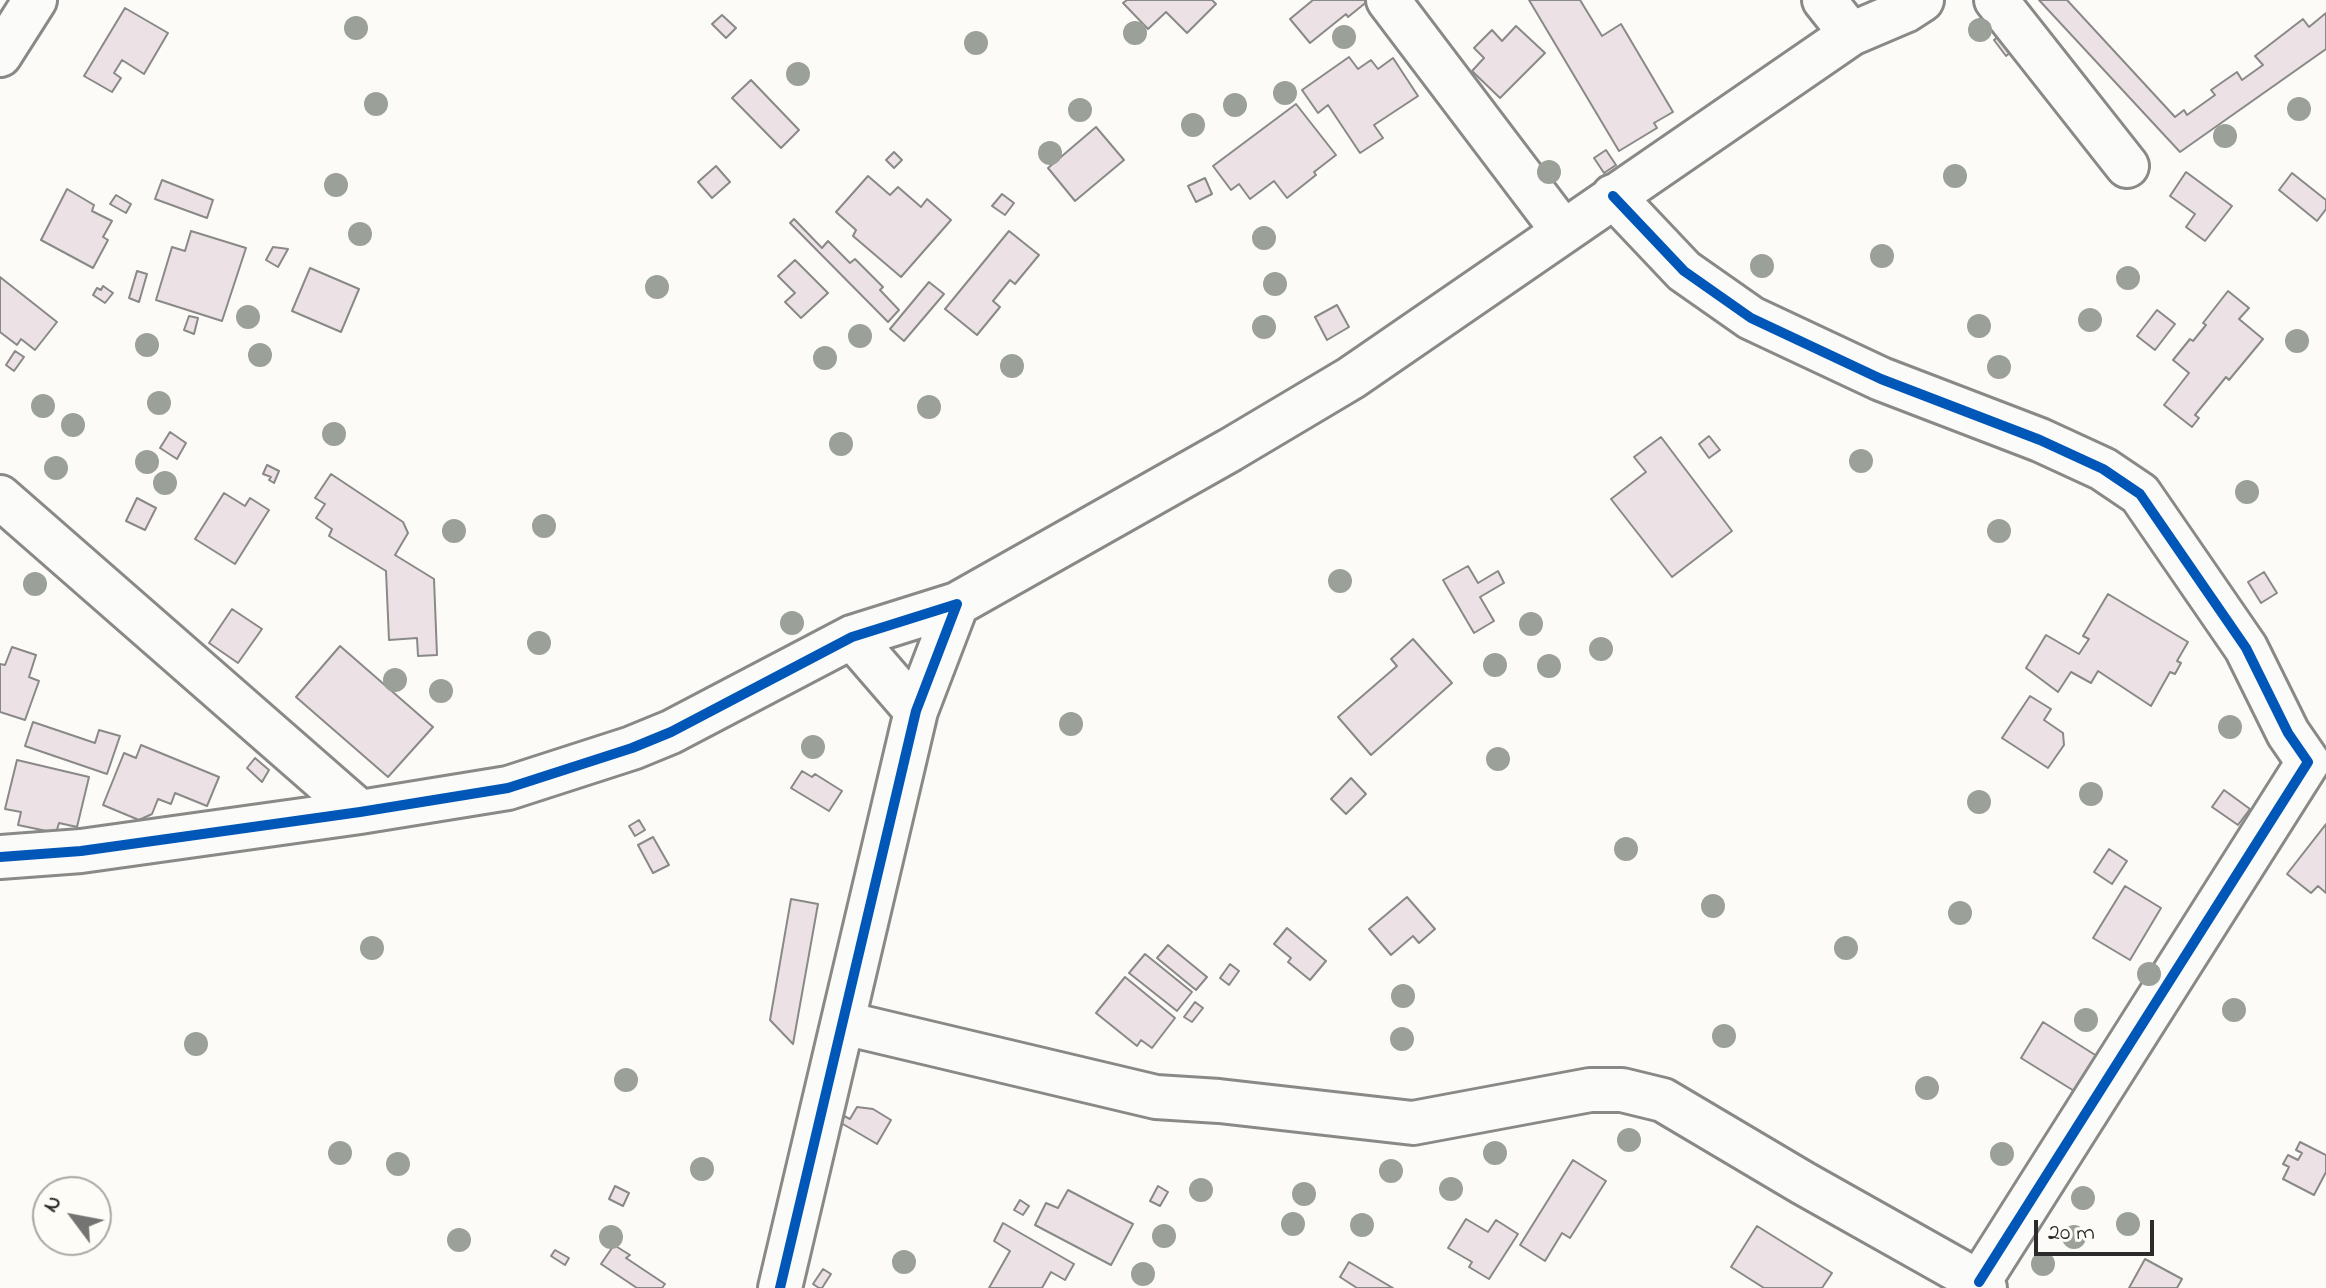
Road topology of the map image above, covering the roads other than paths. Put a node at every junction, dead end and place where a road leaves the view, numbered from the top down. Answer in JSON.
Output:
{"nodes":[{"id":1,"x":35,"y":0,"type":"edge"},
{"id":2,"x":1388,"y":0,"type":"edge"},
{"id":3,"x":1824,"y":0,"type":"edge"},
{"id":4,"x":1922,"y":0,"type":"edge"},
{"id":5,"x":1996,"y":0,"type":"edge"},
{"id":6,"x":1851,"y":34,"type":"junction"},
{"id":7,"x":0,"y":55,"type":"edge"},
{"id":8,"x":2127,"y":166,"type":"dead end"},
{"id":9,"x":1613,"y":196,"type":"junction"},
{"id":10,"x":1563,"y":231,"type":"junction"},
{"id":11,"x":0,"y":497,"type":"edge"},
{"id":12,"x":957,"y":604,"type":"junction"},
{"id":13,"x":852,"y":637,"type":"junction"},
{"id":14,"x":916,"y":711,"type":"junction"},
{"id":15,"x":2317,"y":767,"type":"edge"},
{"id":16,"x":360,"y":812,"type":"junction"},
{"id":17,"x":0,"y":857,"type":"edge"},
{"id":18,"x":844,"y":1023,"type":"junction"},
{"id":19,"x":1982,"y":1285,"type":"edge"},
{"id":20,"x":780,"y":1288,"type":"edge"}],
"edges":[{"from":1,"to":7,"type":"street"},
{"from":2,"to":10,"type":"street"},
{"from":3,"to":6,"type":"street"},
{"from":4,"to":6,"type":"street"},
{"from":5,"to":8,"type":"street"},
{"from":6,"to":9,"type":"street"},
{"from":9,"to":10,"type":"street"},
{"from":9,"to":15,"type":"street"},
{"from":10,"to":12,"type":"street"},
{"from":11,"to":16,"type":"street"},
{"from":12,"to":13,"type":"street"},
{"from":12,"to":14,"type":"street"},
{"from":13,"to":14,"type":"street"},
{"from":13,"to":16,"type":"street"},
{"from":14,"to":18,"type":"street"},
{"from":15,"to":19,"type":"street"},
{"from":16,"to":17,"type":"street"},
{"from":18,"to":19,"type":"street"},
{"from":18,"to":20,"type":"street"}]}
